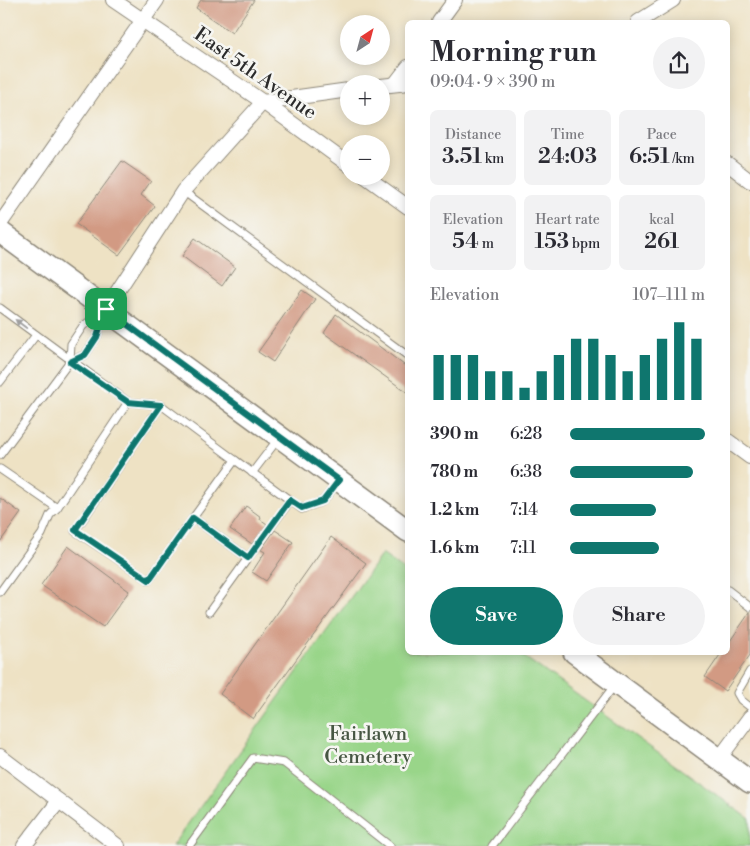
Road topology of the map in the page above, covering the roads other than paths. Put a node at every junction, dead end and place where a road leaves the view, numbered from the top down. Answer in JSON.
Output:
{"nodes":[{"id":1,"x":113,"y":0,"type":"edge"},
{"id":2,"x":157,"y":0,"type":"edge"},
{"id":3,"x":455,"y":0,"type":"edge"},
{"id":4,"x":674,"y":0,"type":"edge"},
{"id":5,"x":440,"y":20,"type":"edge"},
{"id":6,"x":641,"y":20,"type":"edge"},
{"id":7,"x":142,"y":21,"type":"junction"},
{"id":8,"x":405,"y":71,"type":"edge"},
{"id":9,"x":395,"y":84,"type":"edge"},
{"id":10,"x":340,"y":91,"type":"edge"},
{"id":11,"x":263,"y":102,"type":"junction"},
{"id":12,"x":340,"y":158,"type":"edge"},
{"id":13,"x":730,"y":166,"type":"edge"},
{"id":14,"x":750,"y":181,"type":"edge"},
{"id":15,"x":377,"y":185,"type":"edge"},
{"id":16,"x":183,"y":192,"type":"junction"},
{"id":17,"x":405,"y":205,"type":"edge"},
{"id":18,"x":0,"y":224,"type":"edge"},
{"id":19,"x":0,"y":232,"type":"edge"},
{"id":20,"x":106,"y":309,"type":"junction"},
{"id":21,"x":1,"y":310,"type":"edge"},
{"id":22,"x":36,"y":335,"type":"junction"},
{"id":23,"x":405,"y":354,"type":"edge"},
{"id":24,"x":70,"y":362,"type":"junction"},
{"id":25,"x":0,"y":382,"type":"edge"},
{"id":26,"x":128,"y":402,"type":"junction"},
{"id":27,"x":161,"y":405,"type":"junction"},
{"id":28,"x":280,"y":437,"type":"junction"},
{"id":29,"x":730,"y":442,"type":"edge"},
{"id":30,"x":0,"y":454,"type":"edge"},
{"id":31,"x":750,"y":457,"type":"edge"},
{"id":32,"x":235,"y":460,"type":"junction"},
{"id":33,"x":0,"y":469,"type":"edge"},
{"id":34,"x":252,"y":473,"type":"junction"},
{"id":35,"x":339,"y":480,"type":"junction"},
{"id":36,"x":290,"y":500,"type":"junction"},
{"id":37,"x":57,"y":508,"type":"junction"},
{"id":38,"x":193,"y":518,"type":"junction"},
{"id":39,"x":405,"y":529,"type":"edge"},
{"id":40,"x":248,"y":558,"type":"junction"},
{"id":41,"x":0,"y":592,"type":"edge"},
{"id":42,"x":730,"y":592,"type":"edge"},
{"id":43,"x":750,"y":607,"type":"edge"},
{"id":44,"x":208,"y":612,"type":"dead end"},
{"id":45,"x":582,"y":655,"type":"edge"},
{"id":46,"x":750,"y":671,"type":"edge"},
{"id":47,"x":615,"y":683,"type":"junction"},
{"id":48,"x":750,"y":707,"type":"edge"},
{"id":49,"x":750,"y":717,"type":"edge"},
{"id":50,"x":0,"y":756,"type":"edge"},
{"id":51,"x":719,"y":759,"type":"junction"},
{"id":52,"x":750,"y":782,"type":"edge"},
{"id":53,"x":59,"y":801,"type":"junction"},
{"id":54,"x":24,"y":846,"type":"edge"},
{"id":55,"x":118,"y":846,"type":"edge"},
{"id":56,"x":189,"y":846,"type":"edge"},
{"id":57,"x":390,"y":846,"type":"edge"},
{"id":58,"x":492,"y":846,"type":"edge"}],
"edges":[{"from":1,"to":7,"type":"street","name":"East 5th Avenue"},
{"from":2,"to":7,"type":"street"},
{"from":3,"to":5,"type":"street"},
{"from":4,"to":6,"type":"street"},
{"from":7,"to":11,"type":"street","name":"East 5th Avenue"},
{"from":7,"to":18,"type":"street"},
{"from":8,"to":9,"type":"street"},
{"from":10,"to":11,"type":"street"},
{"from":11,"to":12,"type":"street","name":"East 5th Avenue"},
{"from":11,"to":16,"type":"street"},
{"from":13,"to":14,"type":"street"},
{"from":15,"to":17,"type":"street"},
{"from":16,"to":20,"type":"street"},
{"from":16,"to":23,"type":"lane"},
{"from":19,"to":20,"type":"main road"},
{"from":20,"to":24,"type":"lane"},
{"from":20,"to":24,"type":"lane"},
{"from":20,"to":28,"type":"main road"},
{"from":22,"to":21,"type":"lane","one_way":true},
{"from":22,"to":24,"type":"lane"},
{"from":22,"to":25,"type":"lane"},
{"from":24,"to":26,"type":"lane"},
{"from":24,"to":30,"type":"lane"},
{"from":26,"to":27,"type":"lane"},
{"from":26,"to":37,"type":"lane"},
{"from":27,"to":32,"type":"lane"},
{"from":27,"to":38,"type":"lane"},
{"from":28,"to":34,"type":"lane"},
{"from":28,"to":35,"type":"main road"},
{"from":29,"to":31,"type":"street"},
{"from":32,"to":34,"type":"lane"},
{"from":32,"to":38,"type":"lane"},
{"from":33,"to":37,"type":"lane"},
{"from":34,"to":36,"type":"lane"},
{"from":35,"to":36,"type":"lane"},
{"from":35,"to":39,"type":"main road"},
{"from":36,"to":40,"type":"lane"},
{"from":37,"to":41,"type":"lane"},
{"from":38,"to":40,"type":"lane"},
{"from":40,"to":44,"type":"lane"},
{"from":42,"to":43,"type":"lane"},
{"from":45,"to":47,"type":"main road"},
{"from":46,"to":48,"type":"lane"},
{"from":47,"to":51,"type":"main road"},
{"from":47,"to":58,"type":"lane"},
{"from":49,"to":51,"type":"street"},
{"from":50,"to":53,"type":"street"},
{"from":51,"to":52,"type":"main road"},
{"from":53,"to":54,"type":"street"},
{"from":53,"to":55,"type":"street"},
{"from":56,"to":57,"type":"lane"}]}
